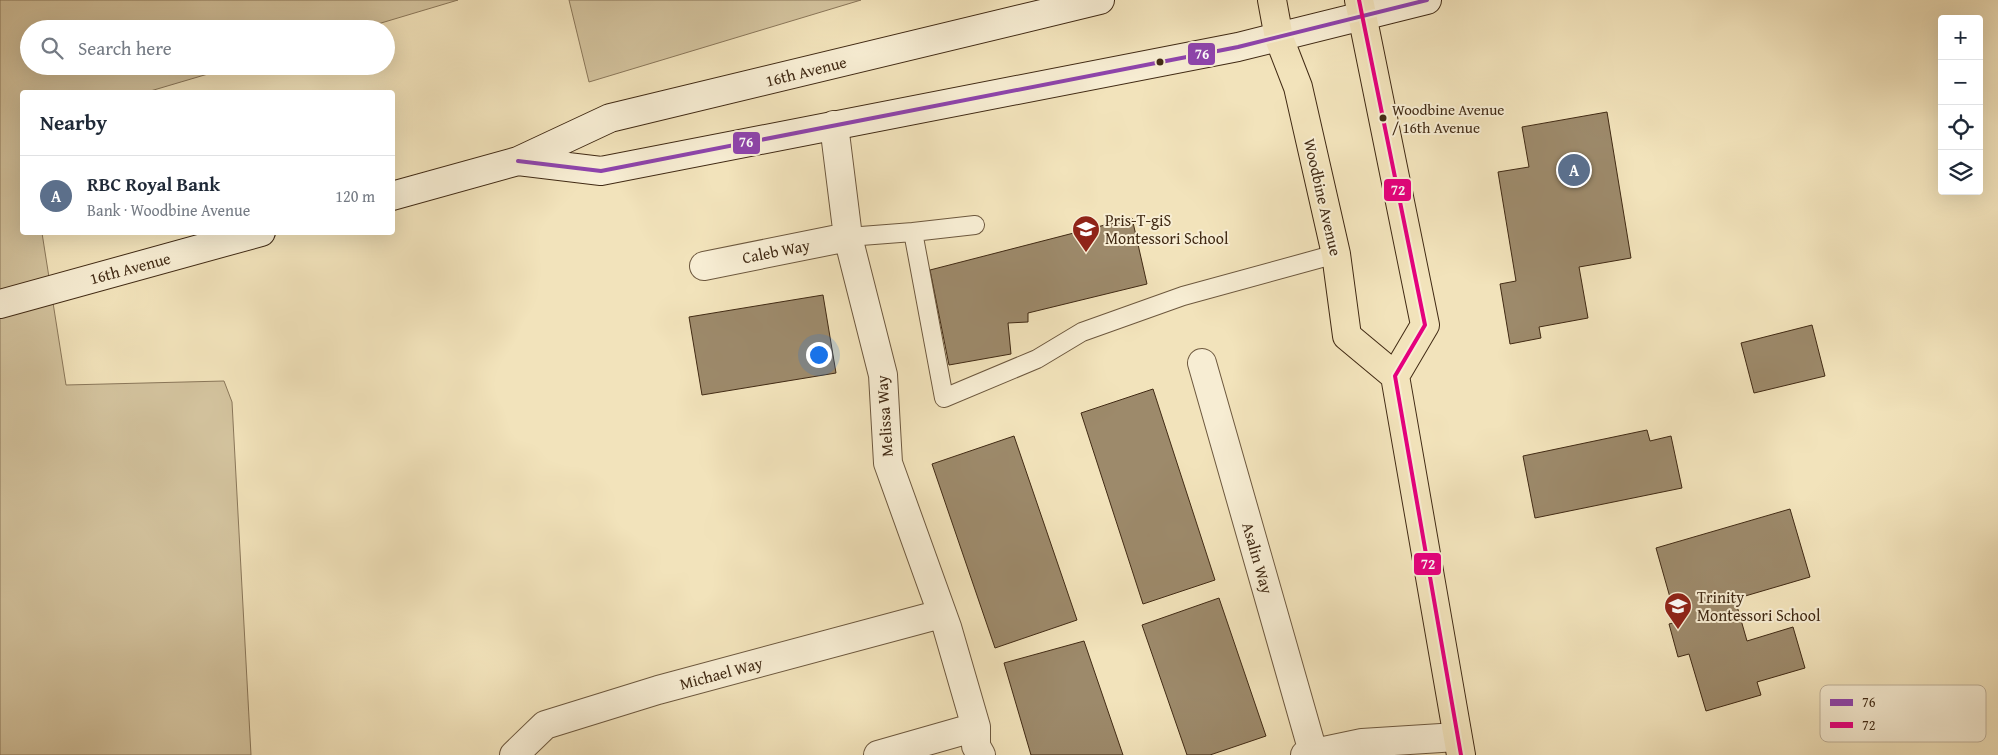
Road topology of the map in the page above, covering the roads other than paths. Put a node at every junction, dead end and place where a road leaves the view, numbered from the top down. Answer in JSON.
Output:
{"nodes":[{"id":1,"x":1100,"y":0,"type":"edge"},
{"id":2,"x":1272,"y":0,"type":"edge"},
{"id":3,"x":1427,"y":0,"type":"edge"},
{"id":4,"x":1360,"y":7,"type":"edge"},
{"id":5,"x":1279,"y":38,"type":"junction"},
{"id":6,"x":834,"y":125,"type":"junction"},
{"id":7,"x":518,"y":161,"type":"junction"},
{"id":8,"x":395,"y":195,"type":"edge"},
{"id":9,"x":975,"y":225,"type":"dead end"},
{"id":10,"x":913,"y":232,"type":"junction"},
{"id":11,"x":249,"y":235,"type":"edge"},
{"id":12,"x":848,"y":237,"type":"junction"},
{"id":13,"x":1336,"y":254,"type":"junction"},
{"id":14,"x":704,"y":266,"type":"dead end"},
{"id":15,"x":0,"y":304,"type":"edge"},
{"id":16,"x":1202,"y":363,"type":"dead end"},
{"id":17,"x":1394,"y":376,"type":"junction"},
{"id":18,"x":941,"y":614,"type":"junction"},
{"id":19,"x":976,"y":727,"type":"junction"},
{"id":20,"x":1459,"y":746,"type":"edge"},
{"id":21,"x":1309,"y":754,"type":"edge"},
{"id":22,"x":514,"y":755,"type":"edge"},
{"id":23,"x":878,"y":755,"type":"edge"},
{"id":24,"x":981,"y":755,"type":"edge"}],
"edges":[{"from":1,"to":7,"type":"main road","name":"16th Avenue"},
{"from":2,"to":5,"type":"main road","name":"Woodbine Avenue"},
{"from":3,"to":4,"type":"main road","name":"16th Avenue"},
{"from":4,"to":5,"type":"main road","name":"16th Avenue"},
{"from":4,"to":17,"type":"main road"},
{"from":5,"to":6,"type":"main road","name":"16th Avenue"},
{"from":5,"to":13,"type":"main road","name":"Woodbine Avenue"},
{"from":6,"to":7,"type":"main road","name":"16th Avenue"},
{"from":6,"to":12,"type":"main road","name":"Melissa Way"},
{"from":7,"to":8,"type":"main road","name":"16th Avenue"},
{"from":9,"to":10,"type":"lane"},
{"from":10,"to":12,"type":"lane"},
{"from":10,"to":13,"type":"lane"},
{"from":11,"to":15,"type":"main road","name":"16th Avenue"},
{"from":12,"to":14,"type":"main road","name":"Caleb Way"},
{"from":12,"to":18,"type":"main road","name":"Melissa Way"},
{"from":13,"to":17,"type":"main road","name":"Woodbine Avenue"},
{"from":16,"to":21,"type":"main road","name":"Asalin Way"},
{"from":17,"to":20,"type":"main road"},
{"from":18,"to":19,"type":"main road","name":"Melissa Way"},
{"from":18,"to":22,"type":"main road","name":"Michael Way"},
{"from":19,"to":23,"type":"main road"},
{"from":19,"to":24,"type":"main road","name":"Melissa Way"},
{"from":20,"to":21,"type":"main road"}]}
